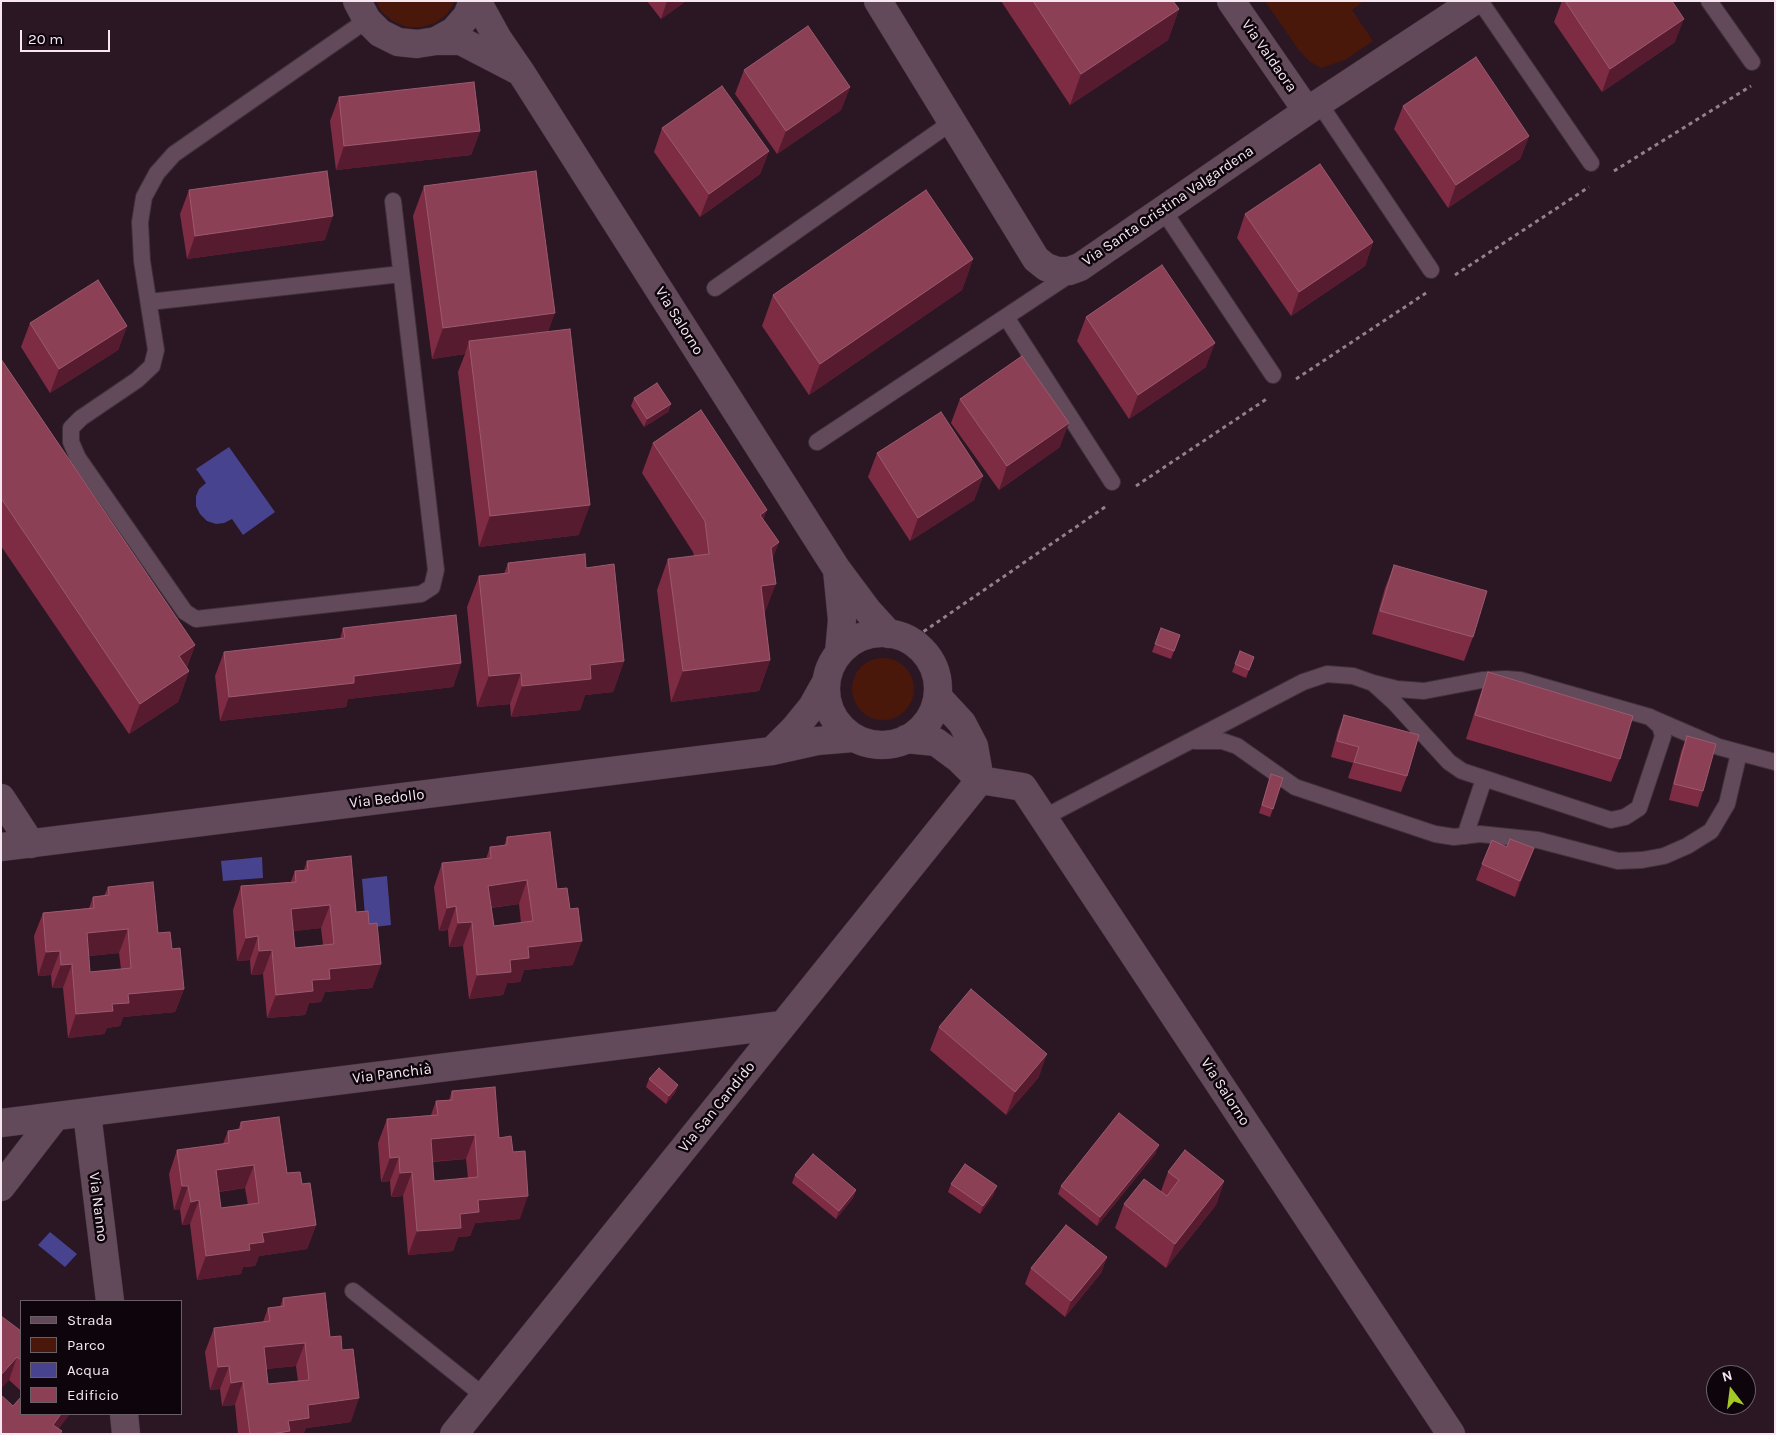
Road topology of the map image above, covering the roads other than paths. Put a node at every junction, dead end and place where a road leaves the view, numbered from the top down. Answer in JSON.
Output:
{"nodes":[{"id":1,"x":473,"y":1,"type":"edge"},
{"id":2,"x":477,"y":1,"type":"edge"},
{"id":3,"x":878,"y":1,"type":"edge"},
{"id":4,"x":1231,"y":1,"type":"edge"},
{"id":5,"x":1474,"y":1,"type":"edge"},
{"id":6,"x":1480,"y":1,"type":"edge"},
{"id":7,"x":1709,"y":1,"type":"edge"},
{"id":8,"x":362,"y":10,"type":"edge"},
{"id":9,"x":436,"y":41,"type":"junction"},
{"id":10,"x":1752,"y":62,"type":"dead end"},
{"id":11,"x":522,"y":74,"type":"junction"},
{"id":12,"x":1313,"y":107,"type":"junction"},
{"id":13,"x":952,"y":122,"type":"junction"},
{"id":14,"x":1592,"y":163,"type":"dead end"},
{"id":15,"x":393,"y":202,"type":"dead end"},
{"id":16,"x":1163,"y":210,"type":"junction"},
{"id":17,"x":1080,"y":267,"type":"junction"},
{"id":18,"x":1431,"y":270,"type":"dead end"},
{"id":19,"x":401,"y":274,"type":"junction"},
{"id":20,"x":716,"y":288,"type":"dead end"},
{"id":21,"x":148,"y":302,"type":"junction"},
{"id":22,"x":1006,"y":317,"type":"junction"},
{"id":23,"x":1273,"y":375,"type":"dead end"},
{"id":24,"x":817,"y":442,"type":"dead end"},
{"id":25,"x":1112,"y":482,"type":"dead end"},
{"id":26,"x":836,"y":568,"type":"junction"},
{"id":27,"x":900,"y":637,"type":"junction"},
{"id":28,"x":840,"y":652,"type":"junction"},
{"id":29,"x":826,"y":682,"type":"junction"},
{"id":30,"x":1372,"y":683,"type":"junction"},
{"id":31,"x":938,"y":697,"type":"junction"},
{"id":32,"x":1650,"y":717,"type":"junction"},
{"id":33,"x":854,"y":738,"type":"junction"},
{"id":34,"x":906,"y":739,"type":"junction"},
{"id":35,"x":1188,"y":742,"type":"junction"},
{"id":36,"x":772,"y":751,"type":"junction"},
{"id":37,"x":1739,"y":753,"type":"junction"},
{"id":38,"x":1775,"y":762,"type":"edge"},
{"id":39,"x":980,"y":780,"type":"junction"},
{"id":40,"x":1484,"y":780,"type":"junction"},
{"id":41,"x":1,"y":798,"type":"edge"},
{"id":42,"x":1043,"y":818,"type":"junction"},
{"id":43,"x":1465,"y":836,"type":"junction"},
{"id":44,"x":32,"y":844,"type":"junction"},
{"id":45,"x":1,"y":847,"type":"edge"},
{"id":46,"x":782,"y":1025,"type":"junction"},
{"id":47,"x":87,"y":1113,"type":"junction"},
{"id":48,"x":55,"y":1117,"type":"junction"},
{"id":49,"x":1,"y":1123,"type":"edge"},
{"id":50,"x":1,"y":1187,"type":"edge"},
{"id":51,"x":354,"y":1291,"type":"dead end"},
{"id":52,"x":110,"y":1300,"type":"edge"},
{"id":53,"x":484,"y":1396,"type":"junction"},
{"id":54,"x":124,"y":1415,"type":"edge"},
{"id":55,"x":126,"y":1434,"type":"edge"},
{"id":56,"x":454,"y":1434,"type":"edge"},
{"id":57,"x":1451,"y":1434,"type":"edge"}],
"edges":[{"from":1,"to":9,"type":"street"},
{"from":2,"to":11,"type":"street","name":"Via Salorno"},
{"from":3,"to":13,"type":"street","name":"Via Santa Cristina Valgardena"},
{"from":4,"to":12,"type":"street","name":"Via Valdaora"},
{"from":5,"to":12,"type":"street","name":"Via Santa Cristina Valgardena"},
{"from":6,"to":14,"type":"lane"},
{"from":7,"to":10,"type":"lane"},
{"from":8,"to":9,"type":"street","name":"Via Salorno"},
{"from":8,"to":21,"type":"lane"},
{"from":9,"to":11,"type":"street","name":"Via Salorno"},
{"from":11,"to":26,"type":"street","name":"Via Salorno"},
{"from":12,"to":16,"type":"street","name":"Via Santa Cristina Valgardena"},
{"from":12,"to":18,"type":"lane"},
{"from":13,"to":17,"type":"street","name":"Via Santa Cristina Valgardena"},
{"from":13,"to":20,"type":"lane"},
{"from":15,"to":19,"type":"lane"},
{"from":16,"to":17,"type":"street","name":"Via Santa Cristina Valgardena"},
{"from":16,"to":23,"type":"lane"},
{"from":17,"to":22,"type":"lane"},
{"from":19,"to":21,"type":"lane"},
{"from":19,"to":21,"type":"lane"},
{"from":22,"to":24,"type":"lane"},
{"from":22,"to":25,"type":"lane"},
{"from":26,"to":27,"type":"street","name":"Via Salorno"},
{"from":26,"to":28,"type":"street","name":"Via Salorno"},
{"from":27,"to":28,"type":"street"},
{"from":27,"to":31,"type":"street"},
{"from":28,"to":29,"type":"street"},
{"from":29,"to":33,"type":"street"},
{"from":29,"to":36,"type":"street"},
{"from":30,"to":32,"type":"lane"},
{"from":30,"to":35,"type":"lane"},
{"from":30,"to":40,"type":"lane"},
{"from":31,"to":34,"type":"street"},
{"from":31,"to":39,"type":"street"},
{"from":32,"to":37,"type":"lane"},
{"from":32,"to":40,"type":"lane"},
{"from":33,"to":34,"type":"street"},
{"from":33,"to":36,"type":"street","name":"Via Bedollo"},
{"from":34,"to":39,"type":"street"},
{"from":35,"to":42,"type":"lane"},
{"from":35,"to":43,"type":"lane"},
{"from":36,"to":44,"type":"street","name":"Via Bedollo"},
{"from":37,"to":38,"type":"lane"},
{"from":37,"to":43,"type":"lane"},
{"from":39,"to":42,"type":"street","name":"Via Salorno"},
{"from":39,"to":46,"type":"street","name":"Via San Candido"},
{"from":40,"to":43,"type":"lane"},
{"from":41,"to":44,"type":"street"},
{"from":42,"to":57,"type":"street","name":"Via Salorno"},
{"from":44,"to":45,"type":"street","name":"Via Bedollo"},
{"from":46,"to":47,"type":"street","name":"Via Panchià"},
{"from":46,"to":53,"type":"street","name":"Via San Candido"},
{"from":47,"to":48,"type":"street","name":"Via Panchià"},
{"from":47,"to":52,"type":"street","name":"Via Nanno"},
{"from":48,"to":49,"type":"street","name":"Via Panchià"},
{"from":48,"to":50,"type":"street"},
{"from":51,"to":53,"type":"lane"},
{"from":53,"to":56,"type":"street","name":"Via San Candido"},
{"from":54,"to":55,"type":"street"}]}
